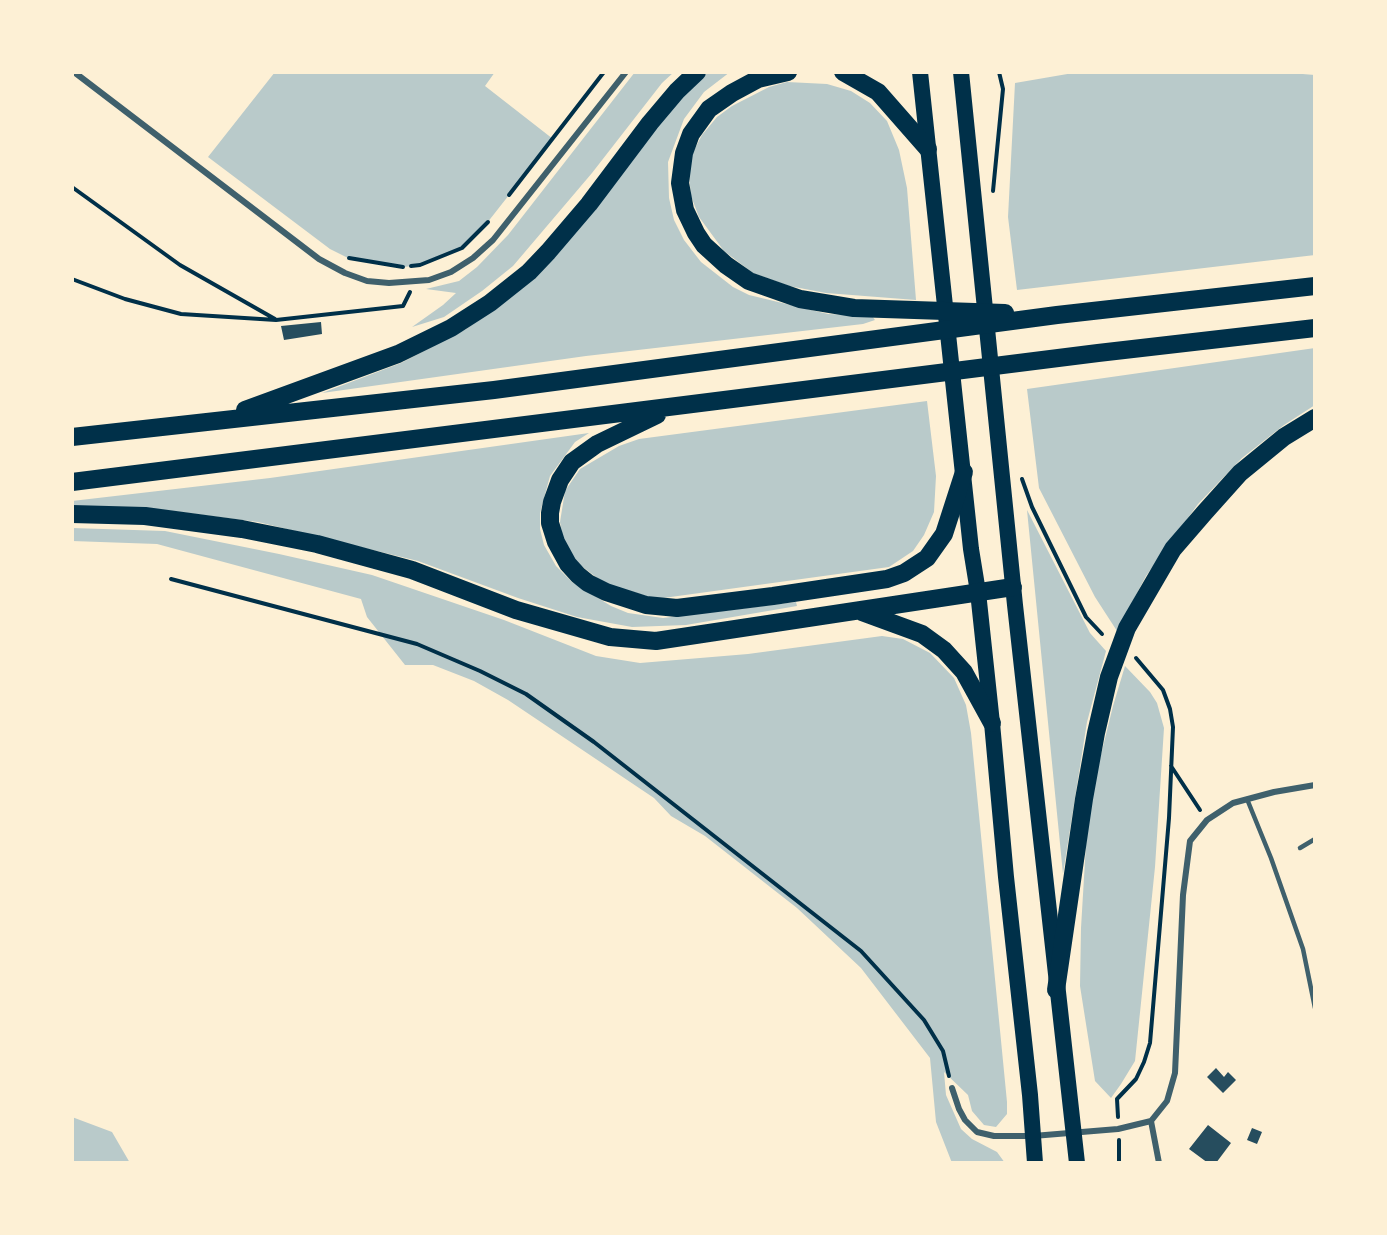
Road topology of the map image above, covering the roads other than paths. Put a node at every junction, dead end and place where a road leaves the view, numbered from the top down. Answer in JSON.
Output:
{"nodes":[{"id":1,"x":74,"y":72,"type":"edge"},
{"id":2,"x":626,"y":72,"type":"edge"},
{"id":3,"x":697,"y":72,"type":"edge"},
{"id":4,"x":788,"y":72,"type":"edge"},
{"id":5,"x":843,"y":72,"type":"edge"},
{"id":6,"x":920,"y":72,"type":"edge"},
{"id":7,"x":961,"y":72,"type":"edge"},
{"id":8,"x":928,"y":149,"type":"junction"},
{"id":9,"x":1315,"y":286,"type":"edge"},
{"id":10,"x":1057,"y":315,"type":"junction"},
{"id":11,"x":1315,"y":328,"type":"edge"},
{"id":12,"x":672,"y":407,"type":"junction"},
{"id":13,"x":1315,"y":418,"type":"edge"},
{"id":14,"x":218,"y":420,"type":"junction"},
{"id":15,"x":72,"y":437,"type":"edge"},
{"id":16,"x":964,"y":472,"type":"junction"},
{"id":17,"x":72,"y":482,"type":"edge"},
{"id":18,"x":72,"y":514,"type":"edge"},
{"id":19,"x":1013,"y":587,"type":"junction"},
{"id":20,"x":978,"y":592,"type":"junction"},
{"id":21,"x":857,"y":610,"type":"junction"},
{"id":22,"x":992,"y":723,"type":"junction"},
{"id":23,"x":1315,"y":785,"type":"edge"},
{"id":24,"x":1247,"y":799,"type":"junction"},
{"id":25,"x":1315,"y":839,"type":"edge"},
{"id":26,"x":1300,"y":848,"type":"dead end"},
{"id":27,"x":1056,"y":990,"type":"junction"},
{"id":28,"x":1315,"y":1008,"type":"edge"},
{"id":29,"x":952,"y":1088,"type":"road end"},
{"id":30,"x":1151,"y":1121,"type":"junction"},
{"id":31,"x":1073,"y":1133,"type":"junction"},
{"id":32,"x":1033,"y":1136,"type":"junction"},
{"id":33,"x":1035,"y":1163,"type":"edge"},
{"id":34,"x":1077,"y":1163,"type":"edge"},
{"id":35,"x":1159,"y":1163,"type":"edge"}],
"edges":[{"from":1,"to":2,"type":"street"},
{"from":3,"to":14,"type":"highway"},
{"from":4,"to":10,"type":"highway"},
{"from":5,"to":8,"type":"highway"},
{"from":6,"to":8,"type":"highway"},
{"from":7,"to":19,"type":"highway"},
{"from":8,"to":16,"type":"highway"},
{"from":9,"to":10,"type":"highway"},
{"from":10,"to":14,"type":"highway"},
{"from":11,"to":12,"type":"highway"},
{"from":12,"to":16,"type":"highway"},
{"from":12,"to":17,"type":"highway"},
{"from":13,"to":27,"type":"highway"},
{"from":14,"to":15,"type":"highway"},
{"from":16,"to":20,"type":"highway"},
{"from":18,"to":21,"type":"highway"},
{"from":19,"to":20,"type":"highway"},
{"from":19,"to":27,"type":"highway"},
{"from":20,"to":21,"type":"highway"},
{"from":20,"to":22,"type":"highway"},
{"from":21,"to":22,"type":"highway"},
{"from":22,"to":32,"type":"highway"},
{"from":23,"to":24,"type":"street"},
{"from":24,"to":28,"type":"lane"},
{"from":24,"to":30,"type":"street"},
{"from":25,"to":26,"type":"lane"},
{"from":27,"to":31,"type":"highway"},
{"from":29,"to":32,"type":"street"},
{"from":30,"to":31,"type":"street"},
{"from":30,"to":35,"type":"street"},
{"from":31,"to":32,"type":"street"},
{"from":31,"to":34,"type":"highway"},
{"from":32,"to":33,"type":"highway"}]}
